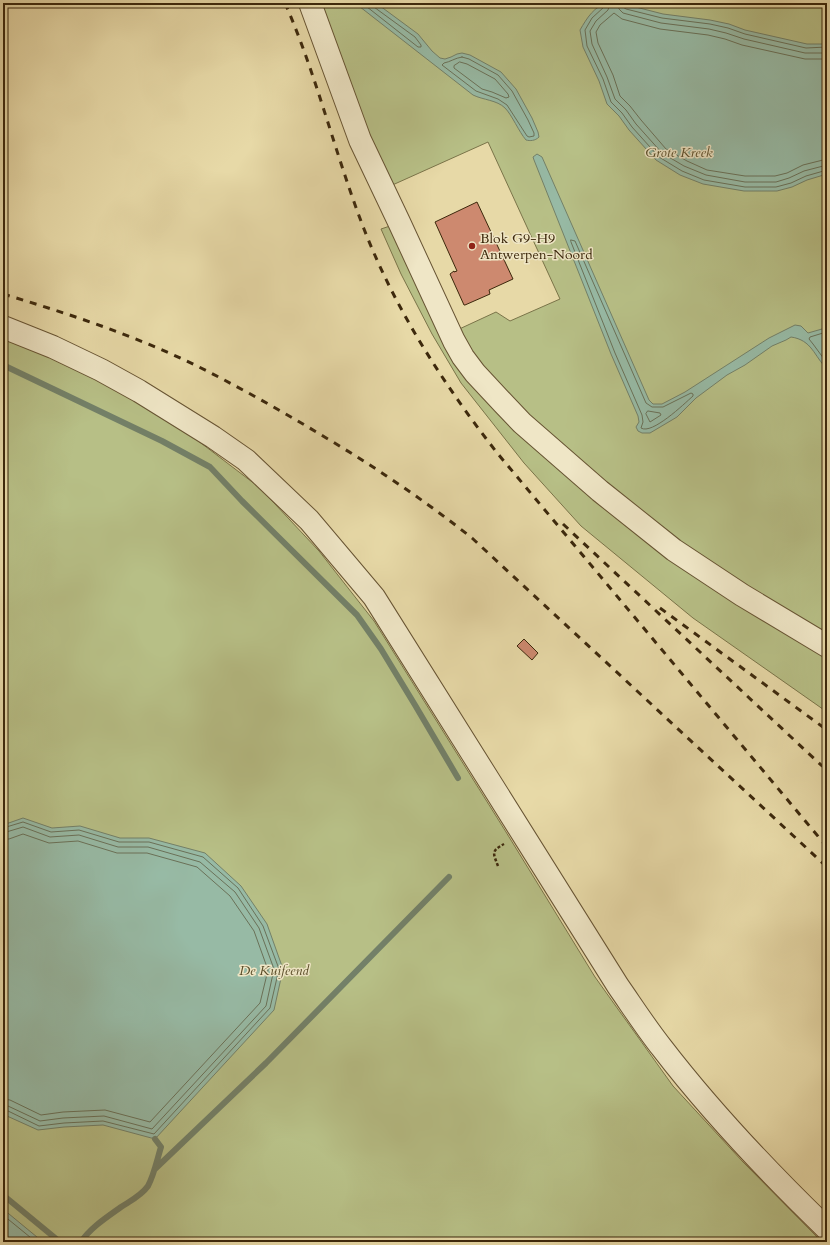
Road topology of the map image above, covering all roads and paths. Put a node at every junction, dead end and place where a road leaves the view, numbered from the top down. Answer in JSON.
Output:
{"nodes":[{"id":1,"x":310,"y":3,"type":"edge"},
{"id":2,"x":3,"y":327,"type":"edge"},
{"id":3,"x":827,"y":646,"type":"edge"},
{"id":4,"x":827,"y":1229,"type":"edge"}],
"edges":[{"from":1,"to":3,"type":"street"},
{"from":2,"to":4,"type":"street"}]}
